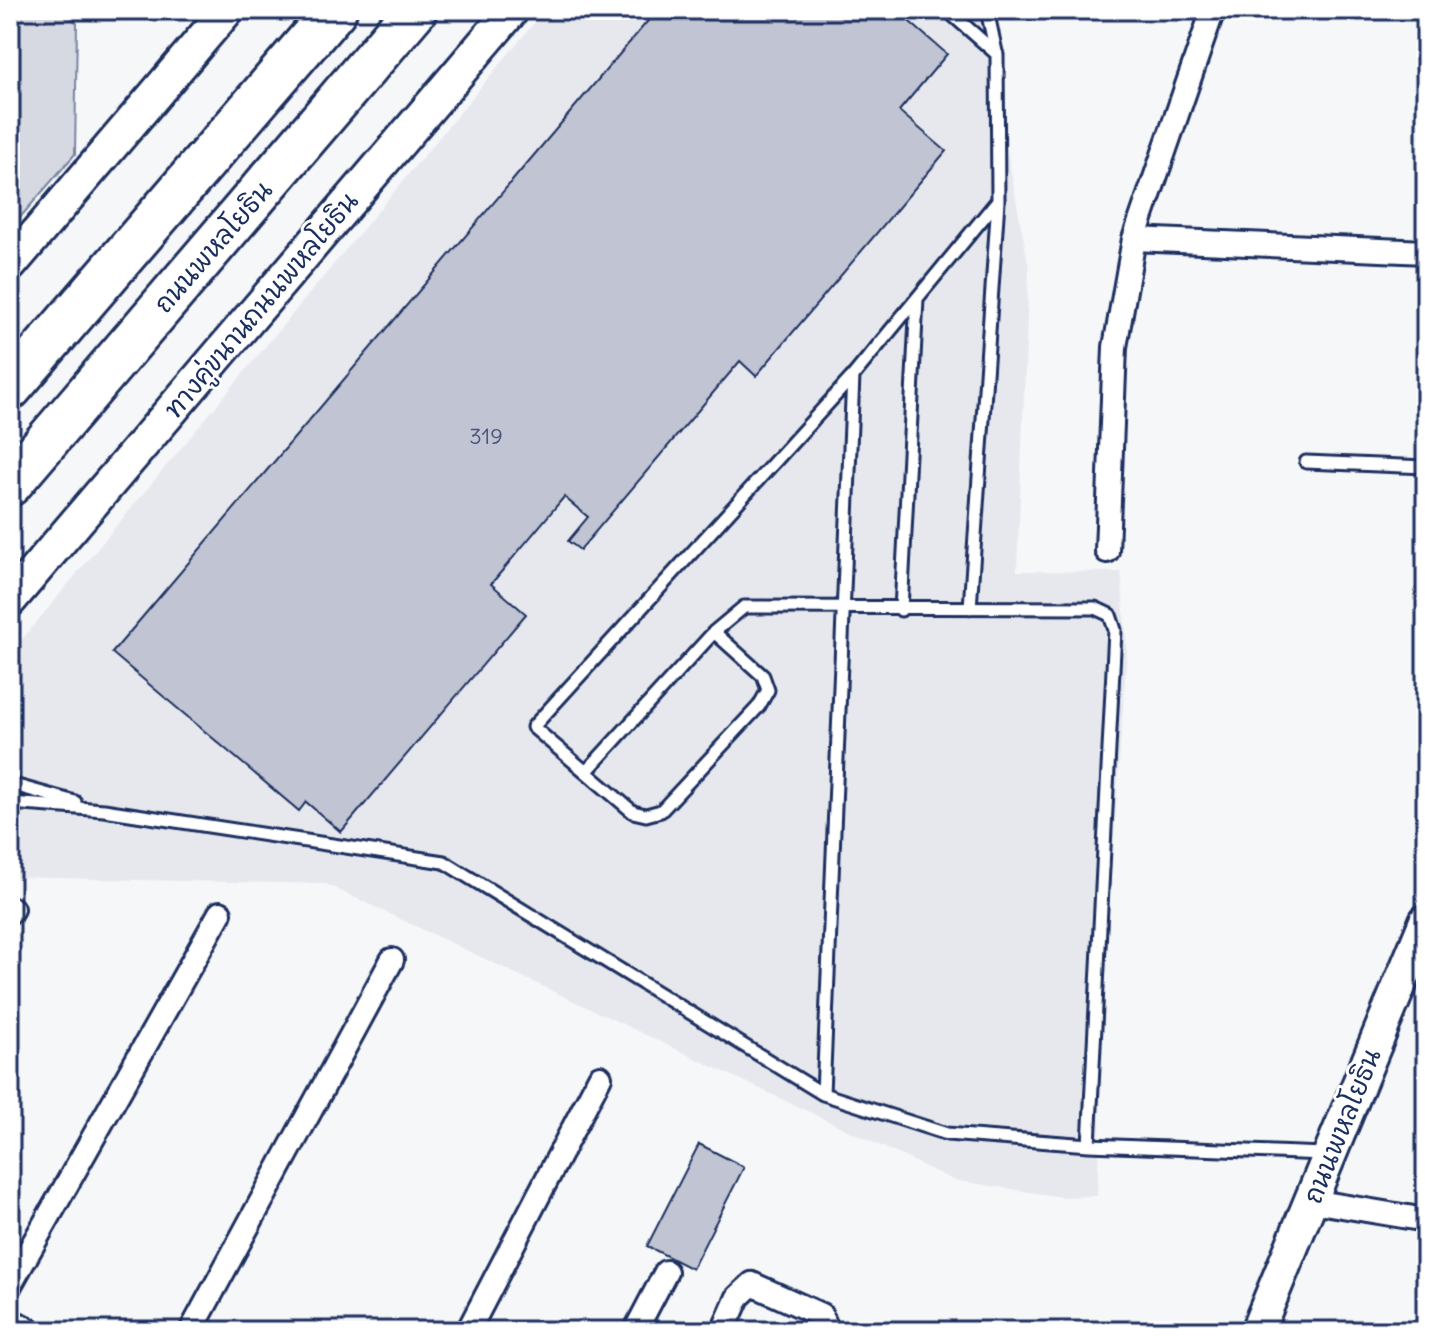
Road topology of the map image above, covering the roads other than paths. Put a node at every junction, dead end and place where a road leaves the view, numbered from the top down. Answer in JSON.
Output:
{"nodes":[{"id":1,"x":227,"y":10,"type":"edge"},
{"id":2,"x":335,"y":10,"type":"edge"},
{"id":3,"x":415,"y":10,"type":"edge"},
{"id":4,"x":512,"y":10,"type":"edge"},
{"id":5,"x":947,"y":10,"type":"edge"},
{"id":6,"x":987,"y":10,"type":"edge"},
{"id":7,"x":1213,"y":10,"type":"edge"},
{"id":8,"x":997,"y":54,"type":"junction"},
{"id":9,"x":998,"y":200,"type":"junction"},
{"id":10,"x":1134,"y":239,"type":"junction"},
{"id":11,"x":1426,"y":252,"type":"edge"},
{"id":12,"x":10,"y":265,"type":"edge"},
{"id":13,"x":917,"y":298,"type":"junction"},
{"id":14,"x":853,"y":376,"type":"junction"},
{"id":15,"x":10,"y":388,"type":"edge"},
{"id":16,"x":1306,"y":462,"type":"dead end"},
{"id":17,"x":1426,"y":467,"type":"edge"},
{"id":18,"x":10,"y":484,"type":"edge"},
{"id":19,"x":1107,"y":551,"type":"dead end"},
{"id":20,"x":10,"y":600,"type":"edge"},
{"id":21,"x":970,"y":608,"type":"junction"},
{"id":22,"x":840,"y":609,"type":"junction"},
{"id":23,"x":901,"y":610,"type":"junction"},
{"id":24,"x":714,"y":632,"type":"junction"},
{"id":25,"x":586,"y":772,"type":"junction"},
{"id":26,"x":10,"y":784,"type":"edge"},
{"id":27,"x":10,"y":803,"type":"edge"},
{"id":28,"x":104,"y":810,"type":"junction"},
{"id":29,"x":220,"y":913,"type":"dead end"},
{"id":30,"x":1426,"y":921,"type":"edge"},
{"id":31,"x":392,"y":960,"type":"dead end"},
{"id":32,"x":600,"y":1077,"type":"dead end"},
{"id":33,"x":823,"y":1094,"type":"junction"},
{"id":34,"x":1089,"y":1145,"type":"junction"},
{"id":35,"x":1329,"y":1154,"type":"junction"},
{"id":36,"x":1312,"y":1201,"type":"junction"},
{"id":37,"x":1426,"y":1220,"type":"edge"},
{"id":38,"x":666,"y":1272,"type":"dead end"},
{"id":39,"x":10,"y":1285,"type":"edge"},
{"id":40,"x":10,"y":1320,"type":"edge"},
{"id":41,"x":31,"y":1331,"type":"edge"},
{"id":42,"x":191,"y":1331,"type":"edge"},
{"id":43,"x":468,"y":1331,"type":"edge"},
{"id":44,"x":635,"y":1331,"type":"edge"},
{"id":45,"x":723,"y":1331,"type":"edge"},
{"id":46,"x":828,"y":1331,"type":"edge"},
{"id":47,"x":1257,"y":1331,"type":"edge"}],
"edges":[{"from":1,"to":12,"type":"main road"},
{"from":2,"to":15,"type":"highway"},
{"from":3,"to":18,"type":"highway","name":"ถนนพหลโยธิน"},
{"from":4,"to":20,"type":"main road","name":"ทางคู่ขนานถนนพหลโยธิน"},
{"from":5,"to":8,"type":"lane"},
{"from":6,"to":8,"type":"lane"},
{"from":7,"to":10,"type":"street"},
{"from":8,"to":9,"type":"lane"},
{"from":9,"to":13,"type":"lane"},
{"from":9,"to":21,"type":"lane"},
{"from":10,"to":11,"type":"street"},
{"from":10,"to":19,"type":"street"},
{"from":13,"to":14,"type":"lane"},
{"from":13,"to":23,"type":"lane"},
{"from":14,"to":22,"type":"lane"},
{"from":14,"to":25,"type":"lane"},
{"from":16,"to":17,"type":"lane"},
{"from":21,"to":23,"type":"lane"},
{"from":21,"to":34,"type":"lane"},
{"from":22,"to":23,"type":"lane"},
{"from":22,"to":24,"type":"lane"},
{"from":22,"to":33,"type":"lane"},
{"from":24,"to":25,"type":"lane"},
{"from":24,"to":25,"type":"lane"},
{"from":26,"to":28,"type":"lane"},
{"from":27,"to":28,"type":"lane"},
{"from":28,"to":33,"type":"lane"},
{"from":29,"to":39,"type":"street"},
{"from":30,"to":35,"type":"main road","name":"ถนนพหลโยธิน"},
{"from":31,"to":42,"type":"street"},
{"from":32,"to":43,"type":"street"},
{"from":33,"to":34,"type":"lane"},
{"from":34,"to":35,"type":"lane"},
{"from":35,"to":36,"type":"main road","name":"ถนนพหลโยธิน"},
{"from":36,"to":37,"type":"street"},
{"from":36,"to":47,"type":"main road","name":"ถนนพหลโยธิน"},
{"from":38,"to":44,"type":"street"},
{"from":40,"to":41,"type":"street"},
{"from":45,"to":46,"type":"street"}]}
